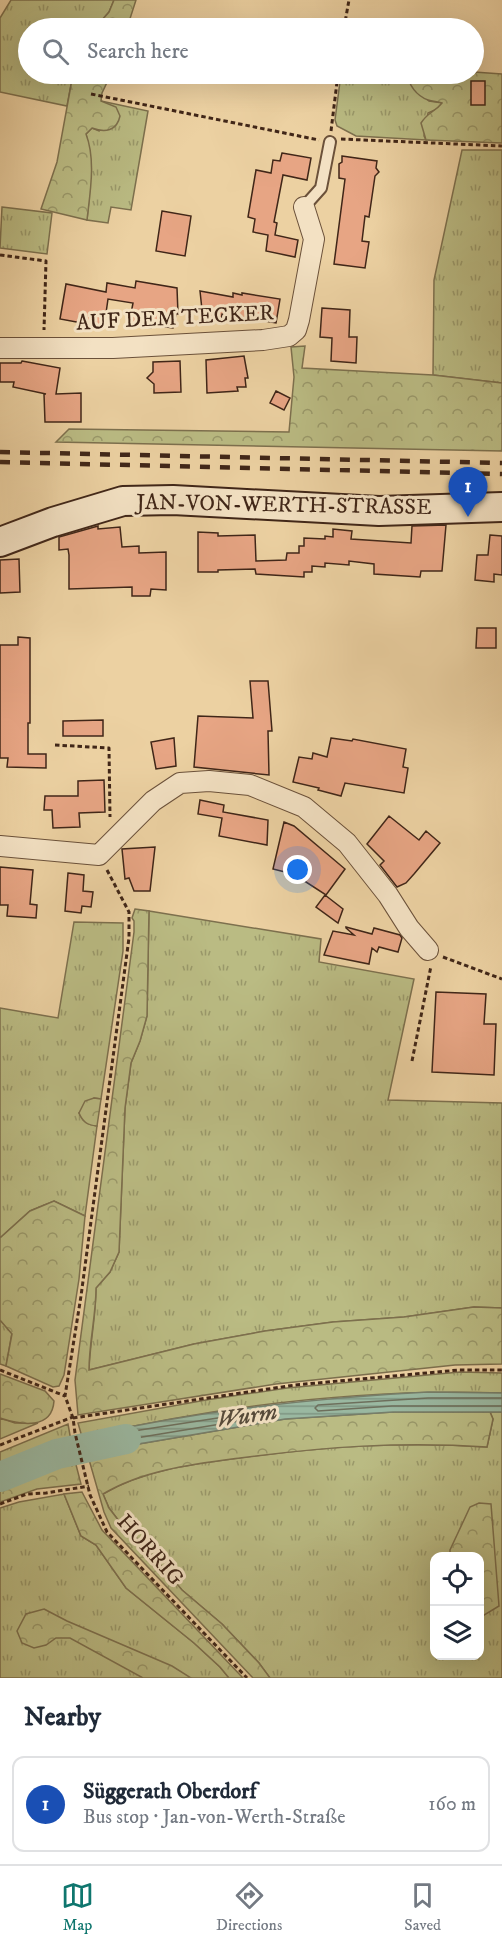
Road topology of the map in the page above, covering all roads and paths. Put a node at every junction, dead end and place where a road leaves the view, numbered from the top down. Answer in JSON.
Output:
{"nodes":[{"id":1,"x":348,"y":0,"type":"edge"},
{"id":2,"x":345,"y":18,"type":"edge"},
{"id":3,"x":337,"y":84,"type":"edge"},
{"id":4,"x":91,"y":94,"type":"dead end"},
{"id":5,"x":330,"y":140,"type":"junction"},
{"id":6,"x":502,"y":146,"type":"edge"},
{"id":7,"x":304,"y":207,"type":"joint"},
{"id":8,"x":0,"y":255,"type":"edge"},
{"id":9,"x":44,"y":347,"type":"junction"},
{"id":10,"x":0,"y":348,"type":"edge"},
{"id":11,"x":502,"y":507,"type":"edge"},
{"id":12,"x":0,"y":542,"type":"edge"},
{"id":13,"x":55,"y":745,"type":"dead end"},
{"id":14,"x":118,"y":836,"type":"junction"},
{"id":15,"x":0,"y":846,"type":"edge"},
{"id":16,"x":99,"y":855,"type":"junction"},
{"id":17,"x":431,"y":952,"type":"junction"},
{"id":18,"x":502,"y":979,"type":"edge"},
{"id":19,"x":412,"y":1061,"type":"dead end"},
{"id":20,"x":0,"y":1370,"type":"edge"},
{"id":21,"x":502,"y":1370,"type":"edge"},
{"id":22,"x":65,"y":1396,"type":"junction"},
{"id":23,"x":73,"y":1418,"type":"junction"},
{"id":24,"x":0,"y":1446,"type":"edge"},
{"id":25,"x":89,"y":1486,"type":"junction"},
{"id":26,"x":0,"y":1504,"type":"edge"},
{"id":27,"x":247,"y":1678,"type":"edge"}],
"edges":[{"from":1,"to":2,"type":"path"},
{"from":3,"to":5,"type":"path"},
{"from":4,"to":5,"type":"path"},
{"from":5,"to":6,"type":"path"},
{"from":5,"to":7,"type":"lane","name":"AUF DEM TECKER"},
{"from":7,"to":9,"type":"street","name":"AUF DEM TECKER"},
{"from":8,"to":9,"type":"path"},
{"from":9,"to":10,"type":"street","name":"AUF DEM TECKER"},
{"from":11,"to":12,"type":"main road","name":"JAN-VON-WERTH-STRASSE"},
{"from":13,"to":14,"type":"path"},
{"from":14,"to":16,"type":"street"},
{"from":14,"to":17,"type":"street"},
{"from":15,"to":16,"type":"street"},
{"from":16,"to":22,"type":"path"},
{"from":17,"to":18,"type":"path"},
{"from":17,"to":19,"type":"path"},
{"from":20,"to":22,"type":"path"},
{"from":21,"to":23,"type":"path"},
{"from":22,"to":23,"type":"path","name":"HORRIG"},
{"from":23,"to":24,"type":"path"},
{"from":23,"to":25,"type":"path","name":"HORRIG"},
{"from":25,"to":26,"type":"path"},
{"from":25,"to":27,"type":"path","name":"HORRIG"}]}
